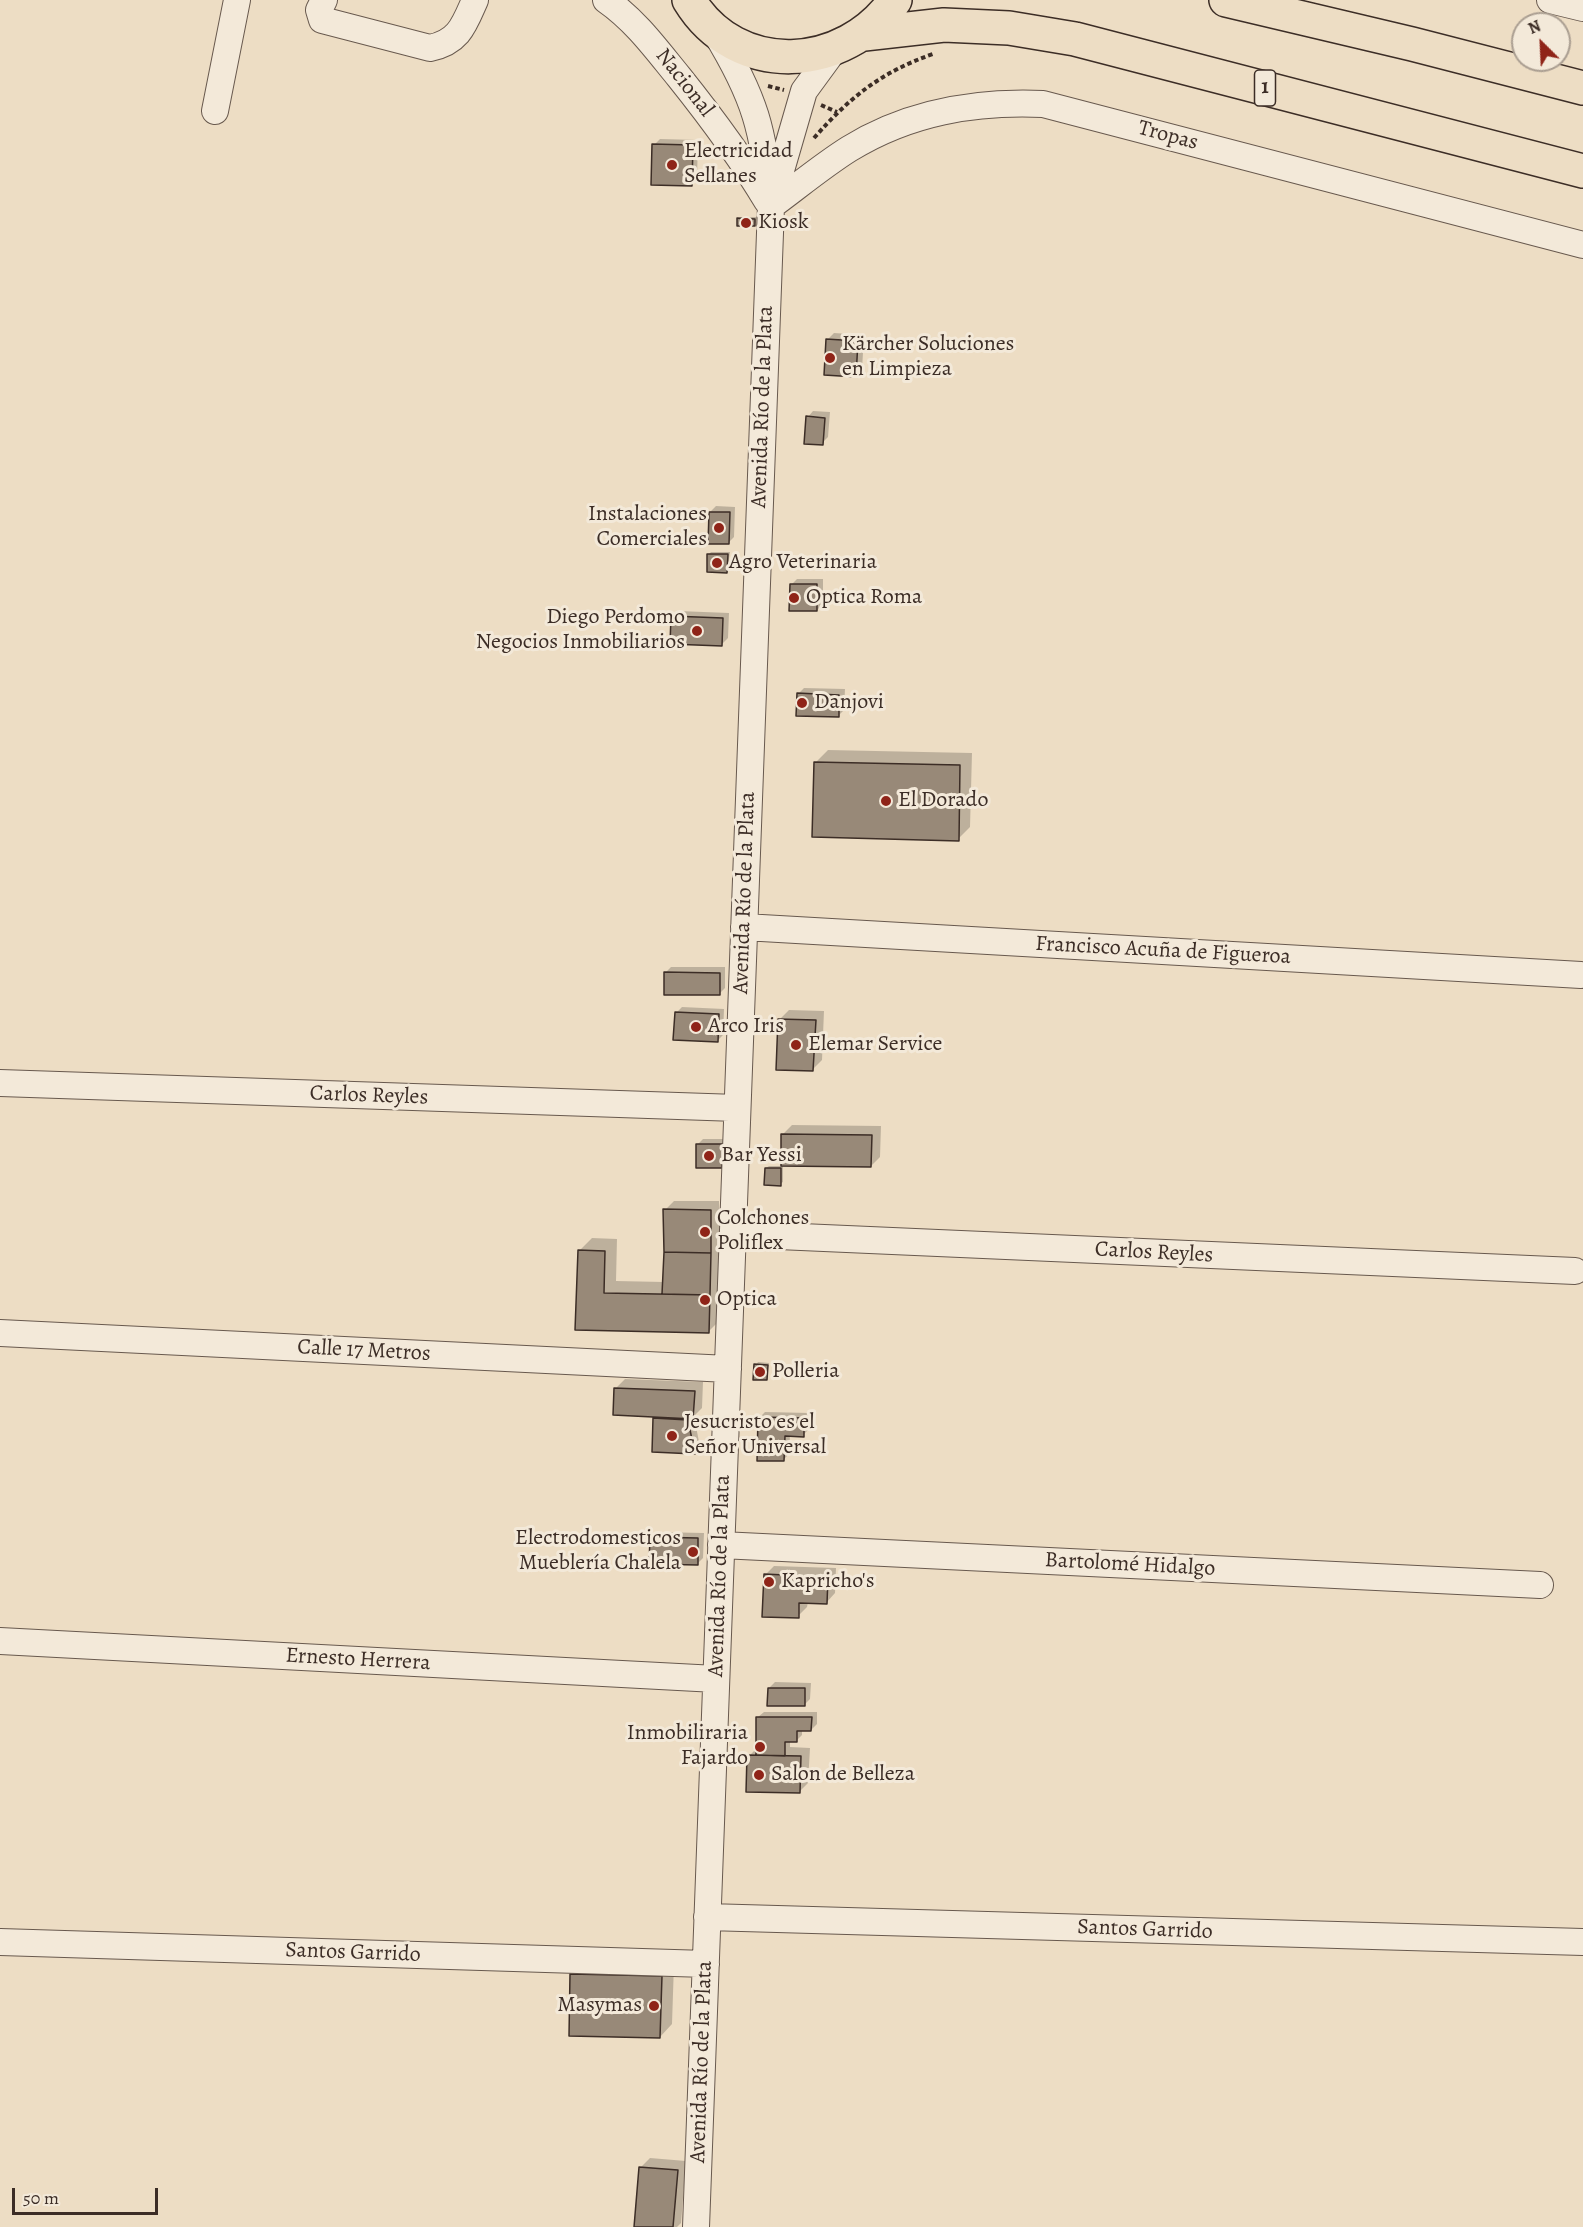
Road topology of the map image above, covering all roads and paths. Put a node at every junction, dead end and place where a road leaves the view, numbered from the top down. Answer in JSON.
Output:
{"nodes":[{"id":1,"x":237,"y":0,"type":"edge"},
{"id":2,"x":324,"y":0,"type":"edge"},
{"id":3,"x":475,"y":0,"type":"edge"},
{"id":4,"x":606,"y":0,"type":"edge"},
{"id":5,"x":689,"y":0,"type":"edge"},
{"id":6,"x":895,"y":0,"type":"edge"},
{"id":7,"x":1226,"y":0,"type":"edge"},
{"id":8,"x":1550,"y":0,"type":"edge"},
{"id":9,"x":1583,"y":8,"type":"edge"},
{"id":10,"x":712,"y":27,"type":"junction"},
{"id":11,"x":864,"y":33,"type":"junction"},
{"id":12,"x":834,"y":50,"type":"junction"},
{"id":13,"x":935,"y":53,"type":"dead end"},
{"id":14,"x":746,"y":87,"type":"junction"},
{"id":15,"x":1583,"y":88,"type":"edge"},
{"id":16,"x":802,"y":96,"type":"junction"},
{"id":17,"x":215,"y":111,"type":"dead end"},
{"id":18,"x":808,"y":145,"type":"dead end"},
{"id":19,"x":1583,"y":171,"type":"edge"},
{"id":20,"x":771,"y":206,"type":"junction"},
{"id":21,"x":1583,"y":245,"type":"edge"},
{"id":22,"x":744,"y":927,"type":"junction"},
{"id":23,"x":1581,"y":975,"type":"dead end"},
{"id":24,"x":0,"y":1083,"type":"edge"},
{"id":25,"x":737,"y":1108,"type":"junction"},
{"id":26,"x":733,"y":1234,"type":"junction"},
{"id":27,"x":1575,"y":1271,"type":"dead end"},
{"id":28,"x":0,"y":1333,"type":"edge"},
{"id":29,"x":728,"y":1369,"type":"junction"},
{"id":30,"x":721,"y":1545,"type":"junction"},
{"id":31,"x":1540,"y":1585,"type":"dead end"},
{"id":32,"x":0,"y":1641,"type":"edge"},
{"id":33,"x":716,"y":1679,"type":"junction"},
{"id":34,"x":707,"y":1917,"type":"junction"},
{"id":35,"x":0,"y":1942,"type":"edge"},
{"id":36,"x":1583,"y":1942,"type":"edge"},
{"id":37,"x":706,"y":1964,"type":"junction"},
{"id":38,"x":696,"y":2227,"type":"edge"}],
"edges":[{"from":1,"to":17,"type":"street"},
{"from":2,"to":3,"type":"street"},
{"from":4,"to":20,"type":"street","name":"Nacional"},
{"from":5,"to":10,"type":"highway"},
{"from":6,"to":11,"type":"highway"},
{"from":7,"to":15,"type":"highway"},
{"from":8,"to":9,"type":"street"},
{"from":10,"to":12,"type":"highway"},
{"from":10,"to":14,"type":"street","name":"Avenida Río de la Plata"},
{"from":11,"to":12,"type":"highway"},
{"from":11,"to":19,"type":"highway","number":"1"},
{"from":12,"to":16,"type":"street","name":"Avenida Río de la Plata"},
{"from":13,"to":18,"type":"path"},
{"from":14,"to":16,"type":"path"},
{"from":14,"to":20,"type":"street","name":"Avenida Río de la Plata"},
{"from":16,"to":20,"type":"street","name":"Avenida Río de la Plata"},
{"from":20,"to":21,"type":"street","name":"Tropas"},
{"from":20,"to":22,"type":"street","name":"Avenida Río de la Plata"},
{"from":22,"to":23,"type":"street","name":"Francisco Acuña de Figueroa"},
{"from":22,"to":25,"type":"street","name":"Avenida Río de la Plata"},
{"from":24,"to":25,"type":"street","name":"Carlos Reyles"},
{"from":25,"to":26,"type":"street","name":"Avenida Río de la Plata"},
{"from":26,"to":27,"type":"street","name":"Carlos Reyles"},
{"from":26,"to":29,"type":"street","name":"Avenida Río de la Plata"},
{"from":28,"to":29,"type":"street","name":"Calle 17 Metros"},
{"from":29,"to":30,"type":"street","name":"Avenida Río de la Plata"},
{"from":30,"to":31,"type":"street","name":"Bartolomé Hidalgo"},
{"from":30,"to":33,"type":"street","name":"Avenida Río de la Plata"},
{"from":32,"to":33,"type":"street","name":"Ernesto Herrera"},
{"from":33,"to":34,"type":"street","name":"Avenida Río de la Plata"},
{"from":34,"to":36,"type":"street","name":"Santos Garrido"},
{"from":34,"to":37,"type":"street","name":"Avenida Río de la Plata"},
{"from":35,"to":37,"type":"street","name":"Santos Garrido"},
{"from":37,"to":38,"type":"street","name":"Avenida Río de la Plata"}]}
